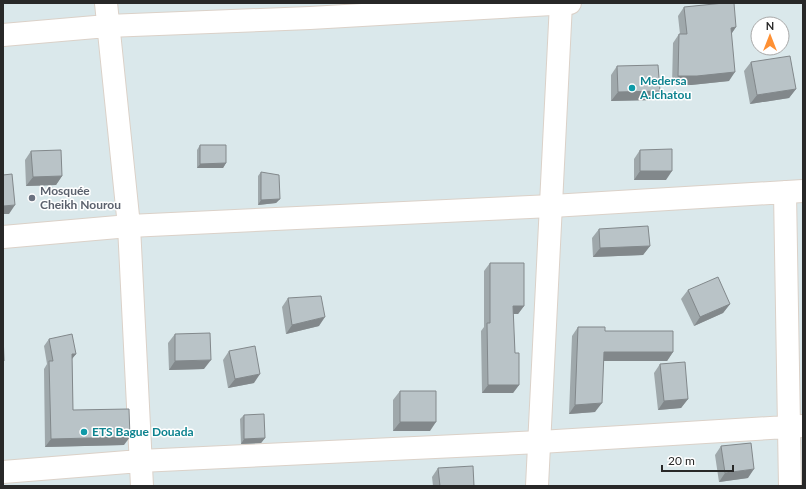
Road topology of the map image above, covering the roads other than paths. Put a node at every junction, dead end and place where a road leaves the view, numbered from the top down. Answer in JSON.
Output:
{"nodes":[{"id":1,"x":106,"y":3,"type":"edge"},
{"id":2,"x":561,"y":3,"type":"edge"},
{"id":3,"x":570,"y":3,"type":"edge"},
{"id":4,"x":107,"y":26,"type":"junction"},
{"id":5,"x":3,"y":35,"type":"edge"},
{"id":6,"x":794,"y":192,"type":"edge"},
{"id":7,"x":552,"y":206,"type":"junction"},
{"id":8,"x":128,"y":226,"type":"junction"},
{"id":9,"x":3,"y":237,"type":"edge"},
{"id":10,"x":797,"y":427,"type":"edge"},
{"id":11,"x":540,"y":442,"type":"junction"},
{"id":12,"x":140,"y":461,"type":"junction"},
{"id":13,"x":3,"y":472,"type":"edge"},
{"id":14,"x":142,"y":486,"type":"edge"},
{"id":15,"x":537,"y":486,"type":"edge"},
{"id":16,"x":790,"y":486,"type":"edge"}],
"edges":[{"from":1,"to":4,"type":"street"},
{"from":2,"to":3,"type":"street"},
{"from":2,"to":4,"type":"street"},
{"from":2,"to":7,"type":"street"},
{"from":4,"to":5,"type":"street"},
{"from":4,"to":8,"type":"street"},
{"from":6,"to":7,"type":"street"},
{"from":6,"to":10,"type":"street"},
{"from":7,"to":8,"type":"street"},
{"from":7,"to":11,"type":"street"},
{"from":8,"to":9,"type":"street"},
{"from":8,"to":12,"type":"street"},
{"from":10,"to":11,"type":"street"},
{"from":10,"to":16,"type":"street"},
{"from":11,"to":12,"type":"street"},
{"from":11,"to":15,"type":"street"},
{"from":12,"to":13,"type":"street"},
{"from":12,"to":14,"type":"street"}]}
